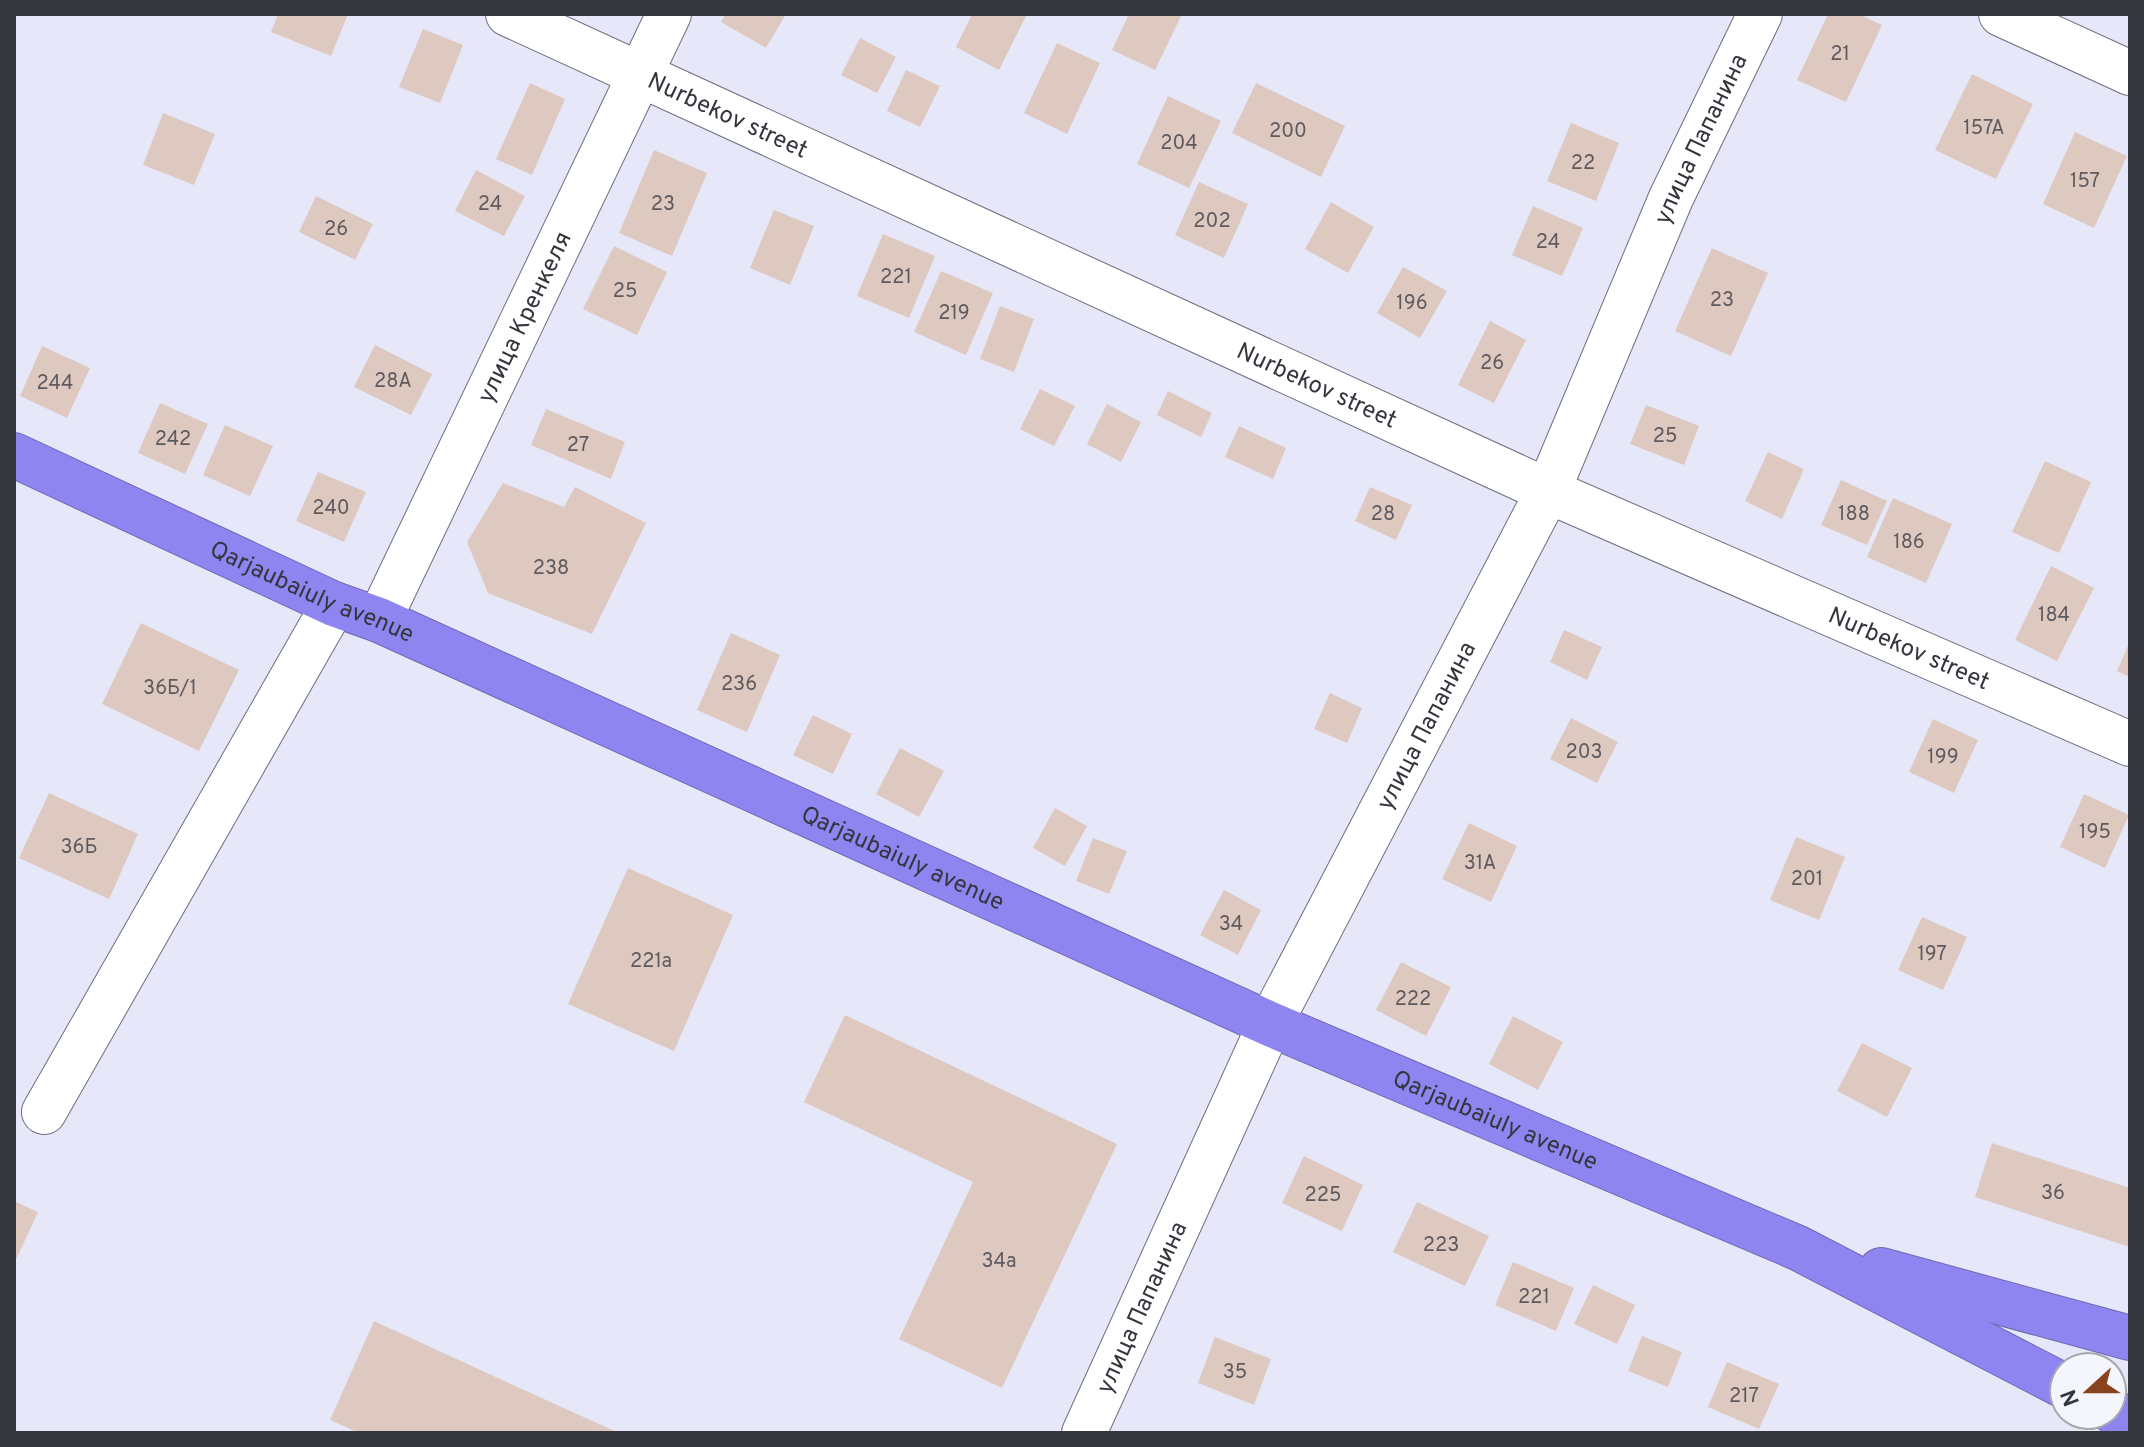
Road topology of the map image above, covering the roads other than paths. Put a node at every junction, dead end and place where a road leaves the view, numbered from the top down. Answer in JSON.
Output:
{"nodes":[{"id":1,"x":508,"y":14,"type":"edge"},
{"id":2,"x":669,"y":14,"type":"edge"},
{"id":3,"x":1760,"y":14,"type":"edge"},
{"id":4,"x":2001,"y":14,"type":"edge"},
{"id":5,"x":2130,"y":73,"type":"edge"},
{"id":6,"x":641,"y":77,"type":"junction"},
{"id":7,"x":14,"y":455,"type":"edge"},
{"id":8,"x":1548,"y":491,"type":"junction"},
{"id":9,"x":334,"y":604,"type":"junction"},
{"id":10,"x":379,"y":620,"type":"junction"},
{"id":11,"x":2130,"y":744,"type":"edge"},
{"id":12,"x":1270,"y":1024,"type":"junction"},
{"id":13,"x":44,"y":1112,"type":"dead end"},
{"id":14,"x":1798,"y":1248,"type":"junction"},
{"id":15,"x":2130,"y":1338,"type":"edge"},
{"id":16,"x":2048,"y":1378,"type":"edge"},
{"id":17,"x":1084,"y":1433,"type":"edge"}],
"edges":[{"from":1,"to":6,"type":"street","name":"Nurbekov street"},
{"from":2,"to":6,"type":"street","name":"улица Кренкеля"},
{"from":3,"to":8,"type":"street","name":"улица Папанина"},
{"from":4,"to":5,"type":"street"},
{"from":6,"to":8,"type":"street","name":"Nurbekov street"},
{"from":6,"to":10,"type":"street","name":"улица Кренкеля"},
{"from":7,"to":9,"type":"highway","name":"Qarjaubaiuly avenue"},
{"from":8,"to":11,"type":"street","name":"Nurbekov street"},
{"from":8,"to":12,"type":"street","name":"улица Папанина"},
{"from":9,"to":10,"type":"highway","name":"Qarjaubaiuly avenue"},
{"from":9,"to":13,"type":"street"},
{"from":10,"to":12,"type":"highway","name":"Qarjaubaiuly avenue"},
{"from":12,"to":14,"type":"highway","name":"Qarjaubaiuly avenue"},
{"from":12,"to":17,"type":"street","name":"улица Папанина"},
{"from":14,"to":15,"type":"highway","name":"Qarjaubaiuly avenue"},
{"from":14,"to":16,"type":"highway","name":"Qarjaubaiuly avenue"}]}
